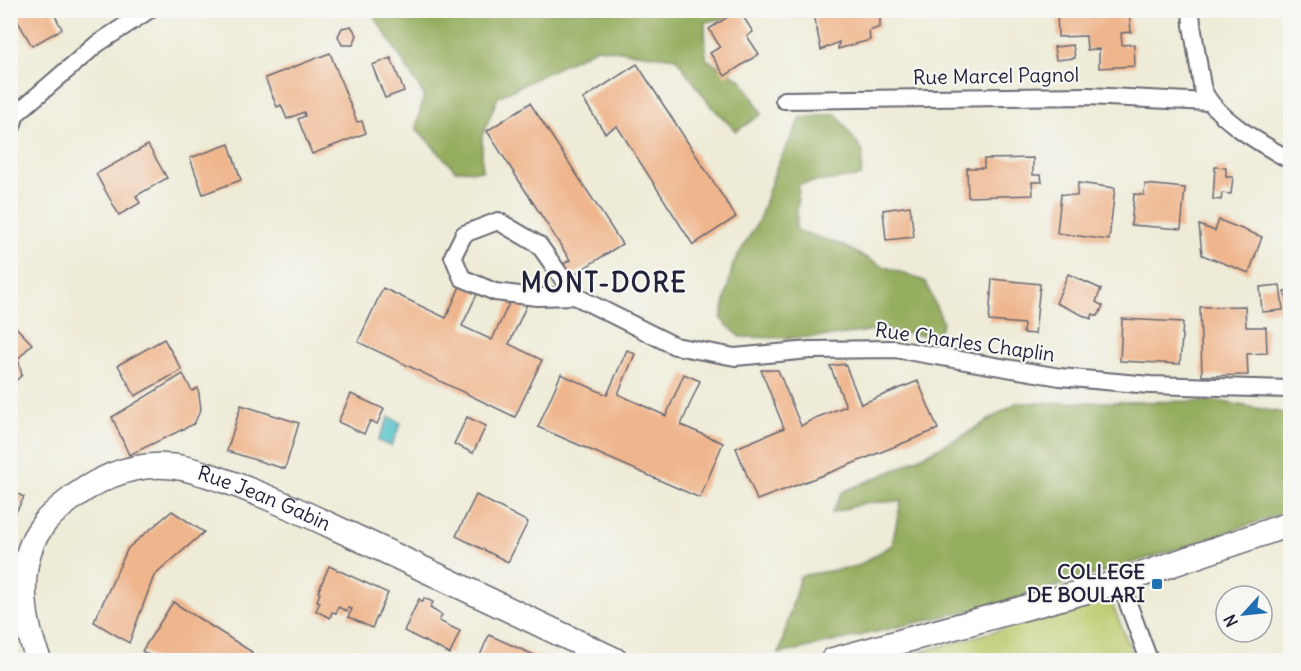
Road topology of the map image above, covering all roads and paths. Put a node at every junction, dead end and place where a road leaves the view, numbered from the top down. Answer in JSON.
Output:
{"nodes":[{"id":1,"x":149,"y":10,"type":"edge"},
{"id":2,"x":1191,"y":10,"type":"edge"},
{"id":3,"x":784,"y":100,"type":"dead end"},
{"id":4,"x":1209,"y":102,"type":"junction"},
{"id":5,"x":10,"y":132,"type":"edge"},
{"id":6,"x":1290,"y":160,"type":"edge"},
{"id":7,"x":575,"y":296,"type":"junction"},
{"id":8,"x":1290,"y":388,"type":"edge"},
{"id":9,"x":1290,"y":524,"type":"edge"},
{"id":10,"x":1120,"y":582,"type":"junction"},
{"id":11,"x":39,"y":660,"type":"edge"},
{"id":12,"x":615,"y":660,"type":"edge"},
{"id":13,"x":833,"y":660,"type":"edge"},
{"id":14,"x":1149,"y":660,"type":"edge"}],
"edges":[{"from":1,"to":5,"type":"street"},
{"from":2,"to":4,"type":"street"},
{"from":3,"to":4,"type":"street","name":"Rue Marcel Pagnol"},
{"from":4,"to":6,"type":"street"},
{"from":7,"to":7,"type":"street","name":"Rue Charles Chaplin"},
{"from":7,"to":8,"type":"street","name":"Rue Charles Chaplin"},
{"from":9,"to":10,"type":"street"},
{"from":10,"to":13,"type":"street"},
{"from":10,"to":14,"type":"street"},
{"from":11,"to":12,"type":"street","name":"Rue Jean Gabin"}]}
